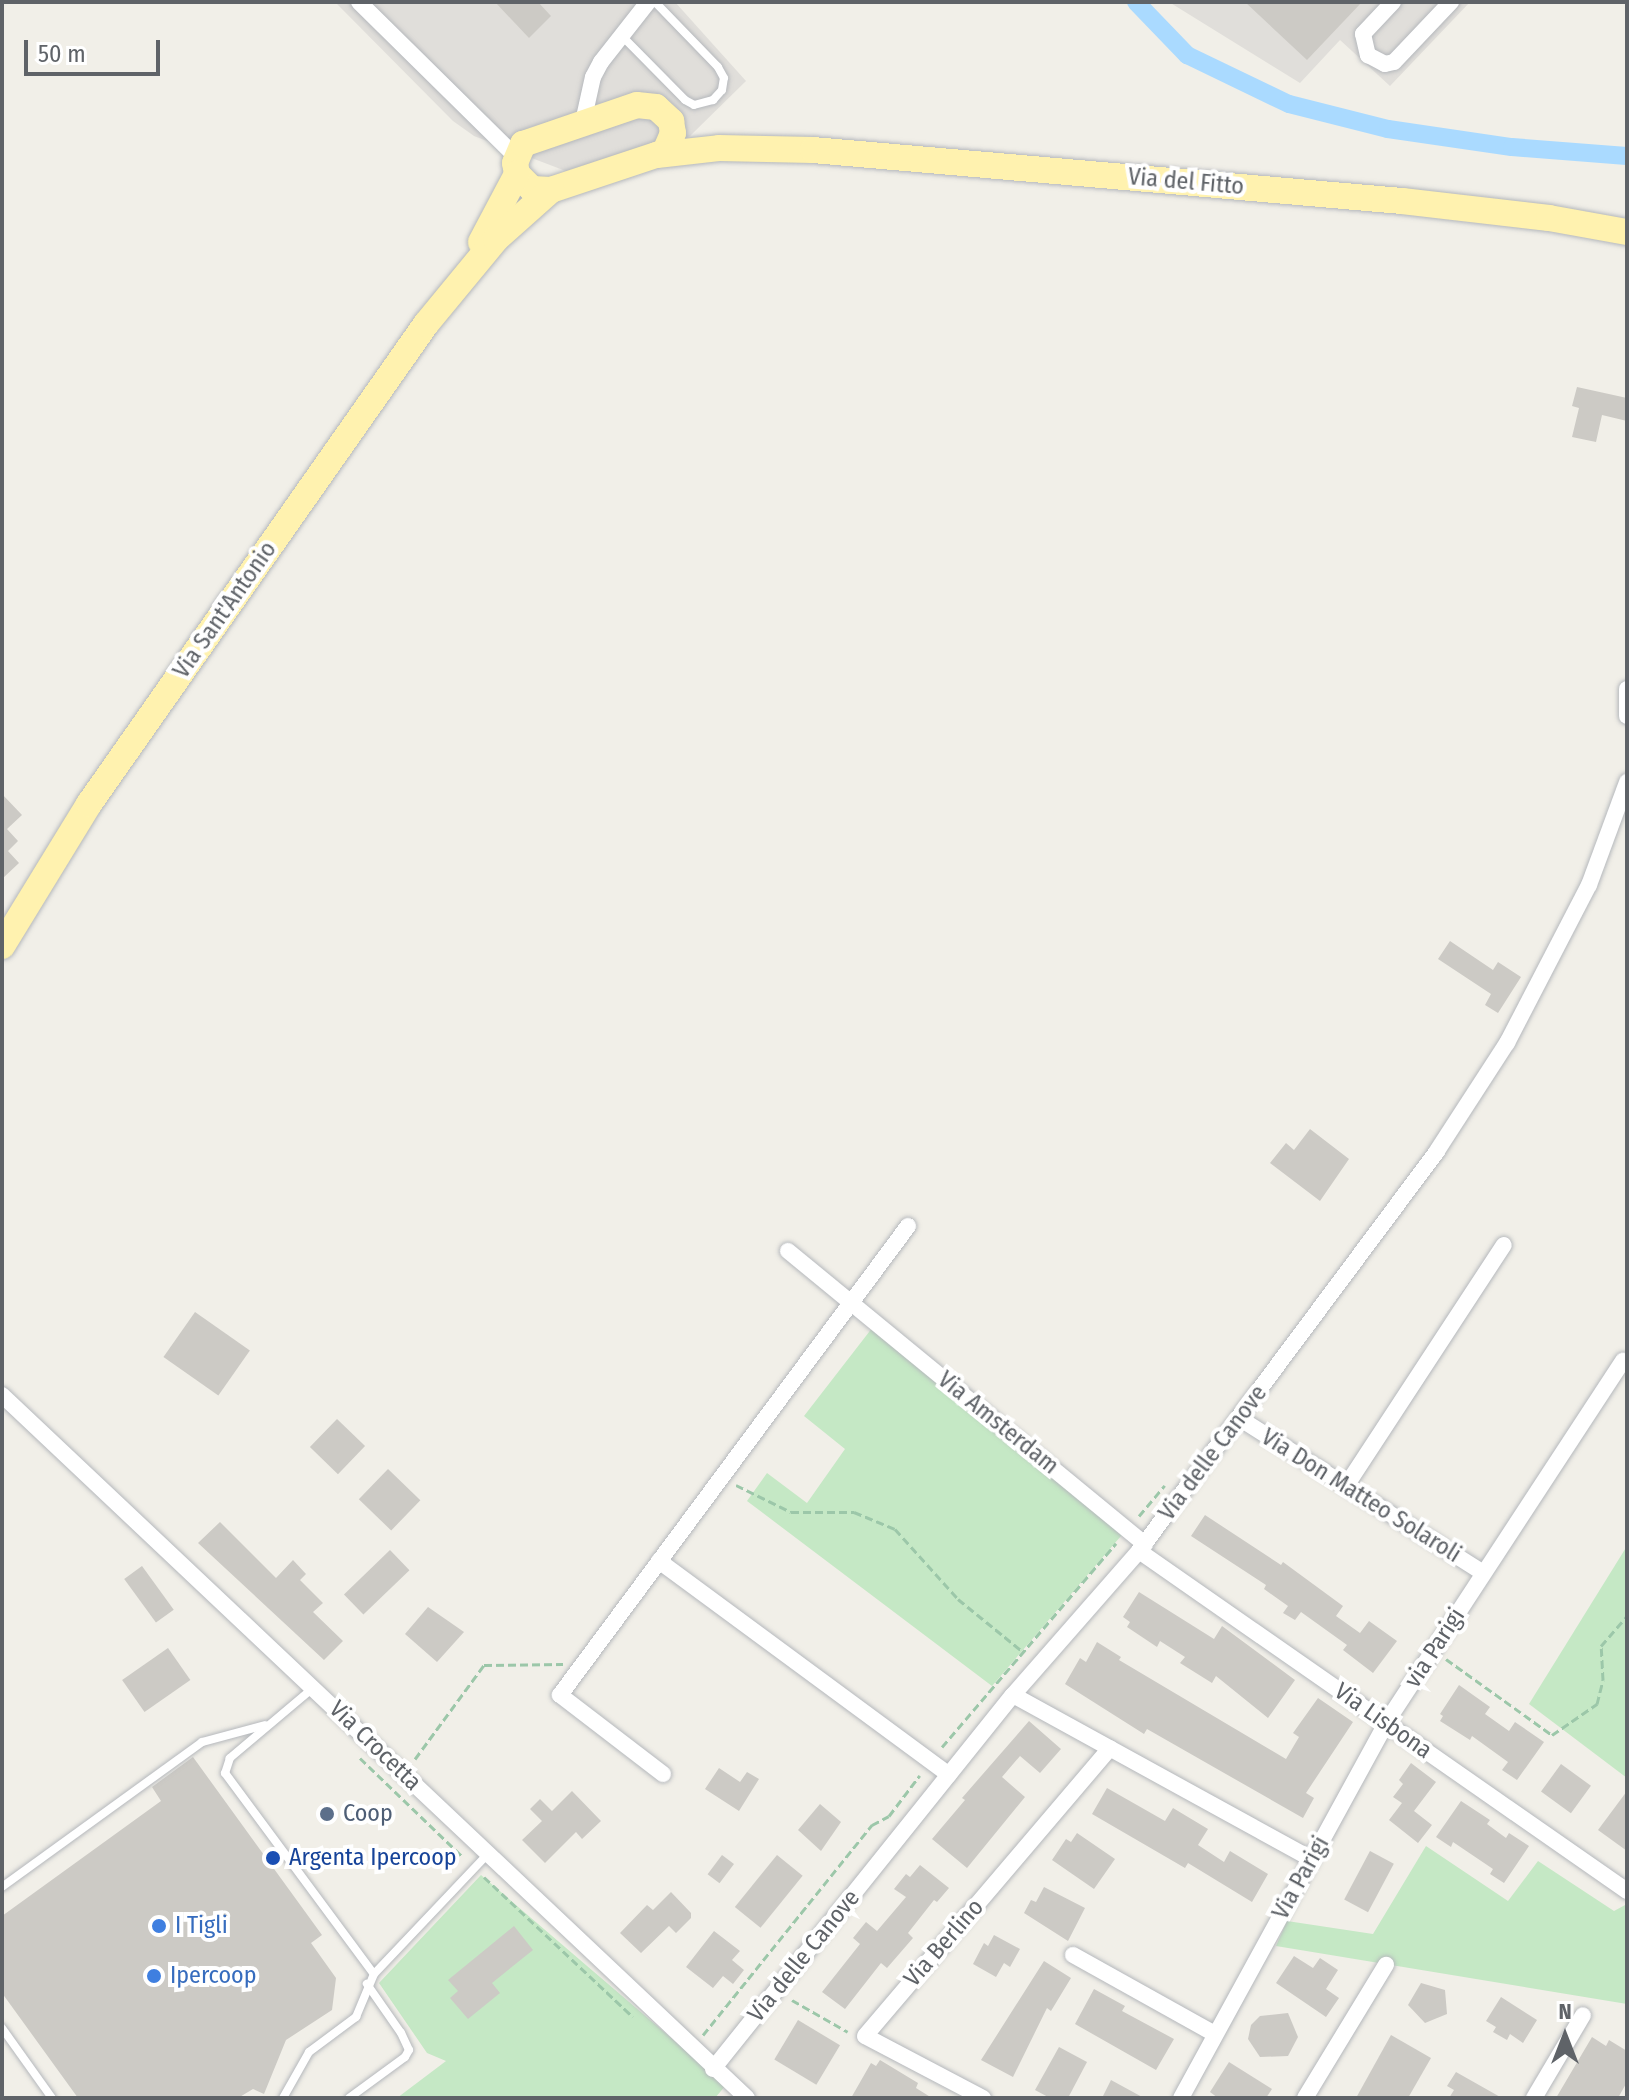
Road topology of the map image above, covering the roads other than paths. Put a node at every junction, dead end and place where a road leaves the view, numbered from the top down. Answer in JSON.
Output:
{"nodes":[{"id":1,"x":359,"y":2,"type":"edge"},
{"id":2,"x":648,"y":2,"type":"edge"},
{"id":3,"x":655,"y":2,"type":"edge"},
{"id":4,"x":1393,"y":2,"type":"edge"},
{"id":5,"x":1451,"y":2,"type":"edge"},
{"id":6,"x":620,"y":34,"type":"junction"},
{"id":7,"x":596,"y":118,"type":"junction"},
{"id":8,"x":672,"y":127,"type":"junction"},
{"id":9,"x":743,"y":147,"type":"junction"},
{"id":10,"x":657,"y":155,"type":"junction"},
{"id":11,"x":519,"y":158,"type":"junction"},
{"id":12,"x":551,"y":190,"type":"junction"},
{"id":13,"x":1627,"y":232,"type":"edge"},
{"id":14,"x":460,"y":280,"type":"junction"},
{"id":15,"x":1627,"y":689,"type":"edge"},
{"id":16,"x":1627,"y":716,"type":"edge"},
{"id":17,"x":1627,"y":782,"type":"edge"},
{"id":18,"x":2,"y":946,"type":"edge"},
{"id":19,"x":908,"y":1226,"type":"dead end"},
{"id":20,"x":1504,"y":1245,"type":"dead end"},
{"id":21,"x":788,"y":1251,"type":"dead end"},
{"id":22,"x":851,"y":1302,"type":"junction"},
{"id":23,"x":1623,"y":1361,"type":"dead end"},
{"id":24,"x":2,"y":1395,"type":"edge"},
{"id":25,"x":1239,"y":1418,"type":"junction"},
{"id":26,"x":1346,"y":1486,"type":"junction"},
{"id":27,"x":1142,"y":1548,"type":"junction"},
{"id":28,"x":659,"y":1561,"type":"junction"},
{"id":29,"x":1483,"y":1573,"type":"junction"},
{"id":30,"x":314,"y":1688,"type":"junction"},
{"id":31,"x":1013,"y":1695,"type":"junction"},
{"id":32,"x":276,"y":1719,"type":"junction"},
{"id":33,"x":1386,"y":1723,"type":"junction"},
{"id":34,"x":1110,"y":1748,"type":"junction"},
{"id":35,"x":663,"y":1774,"type":"dead end"},
{"id":36,"x":949,"y":1775,"type":"junction"},
{"id":37,"x":488,"y":1854,"type":"junction"},
{"id":38,"x":1311,"y":1859,"type":"junction"},
{"id":39,"x":2,"y":1887,"type":"edge"},
{"id":40,"x":1627,"y":1891,"type":"edge"},
{"id":41,"x":1073,"y":1955,"type":"dead end"},
{"id":42,"x":1386,"y":1965,"type":"dead end"},
{"id":43,"x":374,"y":1974,"type":"junction"},
{"id":44,"x":367,"y":1984,"type":"junction"},
{"id":45,"x":1583,"y":2015,"type":"dead end"},
{"id":46,"x":2,"y":2028,"type":"edge"},
{"id":47,"x":1215,"y":2034,"type":"junction"},
{"id":48,"x":11,"y":2040,"type":"junction"},
{"id":49,"x":2,"y":2046,"type":"edge"},
{"id":50,"x":713,"y":2069,"type":"junction"},
{"id":51,"x":52,"y":2098,"type":"edge"},
{"id":52,"x":283,"y":2098,"type":"edge"},
{"id":53,"x":349,"y":2098,"type":"edge"},
{"id":54,"x":747,"y":2098,"type":"edge"},
{"id":55,"x":983,"y":2098,"type":"edge"},
{"id":56,"x":1181,"y":2098,"type":"edge"},
{"id":57,"x":1305,"y":2098,"type":"edge"},
{"id":58,"x":1534,"y":2098,"type":"edge"}],
"edges":[{"from":1,"to":11,"type":"street"},
{"from":2,"to":6,"type":"street"},
{"from":3,"to":6,"type":"lane"},
{"from":4,"to":5,"type":"street"},
{"from":6,"to":7,"type":"street"},
{"from":7,"to":8,"type":"main road"},
{"from":7,"to":11,"type":"main road"},
{"from":8,"to":9,"type":"main road","name":"Via del Fitto"},
{"from":8,"to":10,"type":"main road"},
{"from":9,"to":10,"type":"main road","name":"Via del Fitto"},
{"from":9,"to":13,"type":"main road","name":"Via del Fitto"},
{"from":10,"to":12,"type":"main road","name":"Via Sant'Antonio"},
{"from":11,"to":12,"type":"main road"},
{"from":11,"to":14,"type":"main road","name":"Via Sant'Antonio"},
{"from":12,"to":14,"type":"main road","name":"Via Sant'Antonio"},
{"from":14,"to":18,"type":"main road","name":"Via Sant'Antonio"},
{"from":15,"to":16,"type":"street"},
{"from":17,"to":25,"type":"street","name":"Via delle Canove"},
{"from":19,"to":22,"type":"street"},
{"from":20,"to":26,"type":"street"},
{"from":21,"to":22,"type":"street","name":"Via Amsterdam"},
{"from":22,"to":27,"type":"street","name":"Via Amsterdam"},
{"from":22,"to":28,"type":"street"},
{"from":23,"to":29,"type":"street"},
{"from":24,"to":30,"type":"street","name":"Via Crocetta"},
{"from":25,"to":26,"type":"street","name":"Via Don Matteo Solaroli"},
{"from":25,"to":27,"type":"street","name":"Via delle Canove"},
{"from":26,"to":29,"type":"street","name":"Via Don Matteo Solaroli"},
{"from":27,"to":31,"type":"street","name":"Via delle Canove"},
{"from":27,"to":33,"type":"street","name":"Via Lisbona"},
{"from":28,"to":35,"type":"street"},
{"from":28,"to":36,"type":"street"},
{"from":29,"to":33,"type":"street","name":"via Parigi"},
{"from":30,"to":32,"type":"lane"},
{"from":30,"to":37,"type":"street","name":"Via Crocetta"},
{"from":31,"to":34,"type":"street"},
{"from":31,"to":36,"type":"street","name":"Via delle Canove"},
{"from":32,"to":39,"type":"lane"},
{"from":32,"to":43,"type":"lane"},
{"from":33,"to":38,"type":"street","name":"Via Parigi"},
{"from":33,"to":40,"type":"street","name":"Via Lisbona"},
{"from":34,"to":38,"type":"street"},
{"from":34,"to":55,"type":"street","name":"Via Berlino"},
{"from":36,"to":50,"type":"street","name":"Via delle Canove"},
{"from":37,"to":43,"type":"lane"},
{"from":37,"to":50,"type":"street","name":"Via Crocetta"},
{"from":38,"to":47,"type":"street","name":"Via Parigi"},
{"from":41,"to":47,"type":"street"},
{"from":42,"to":57,"type":"street"},
{"from":43,"to":44,"type":"lane"},
{"from":44,"to":52,"type":"lane"},
{"from":44,"to":53,"type":"lane"},
{"from":45,"to":58,"type":"street"},
{"from":46,"to":48,"type":"lane"},
{"from":47,"to":56,"type":"street","name":"Via Parigi"},
{"from":48,"to":49,"type":"lane"},
{"from":48,"to":51,"type":"lane"},
{"from":50,"to":54,"type":"street","name":"Via Crocetta"}]}
